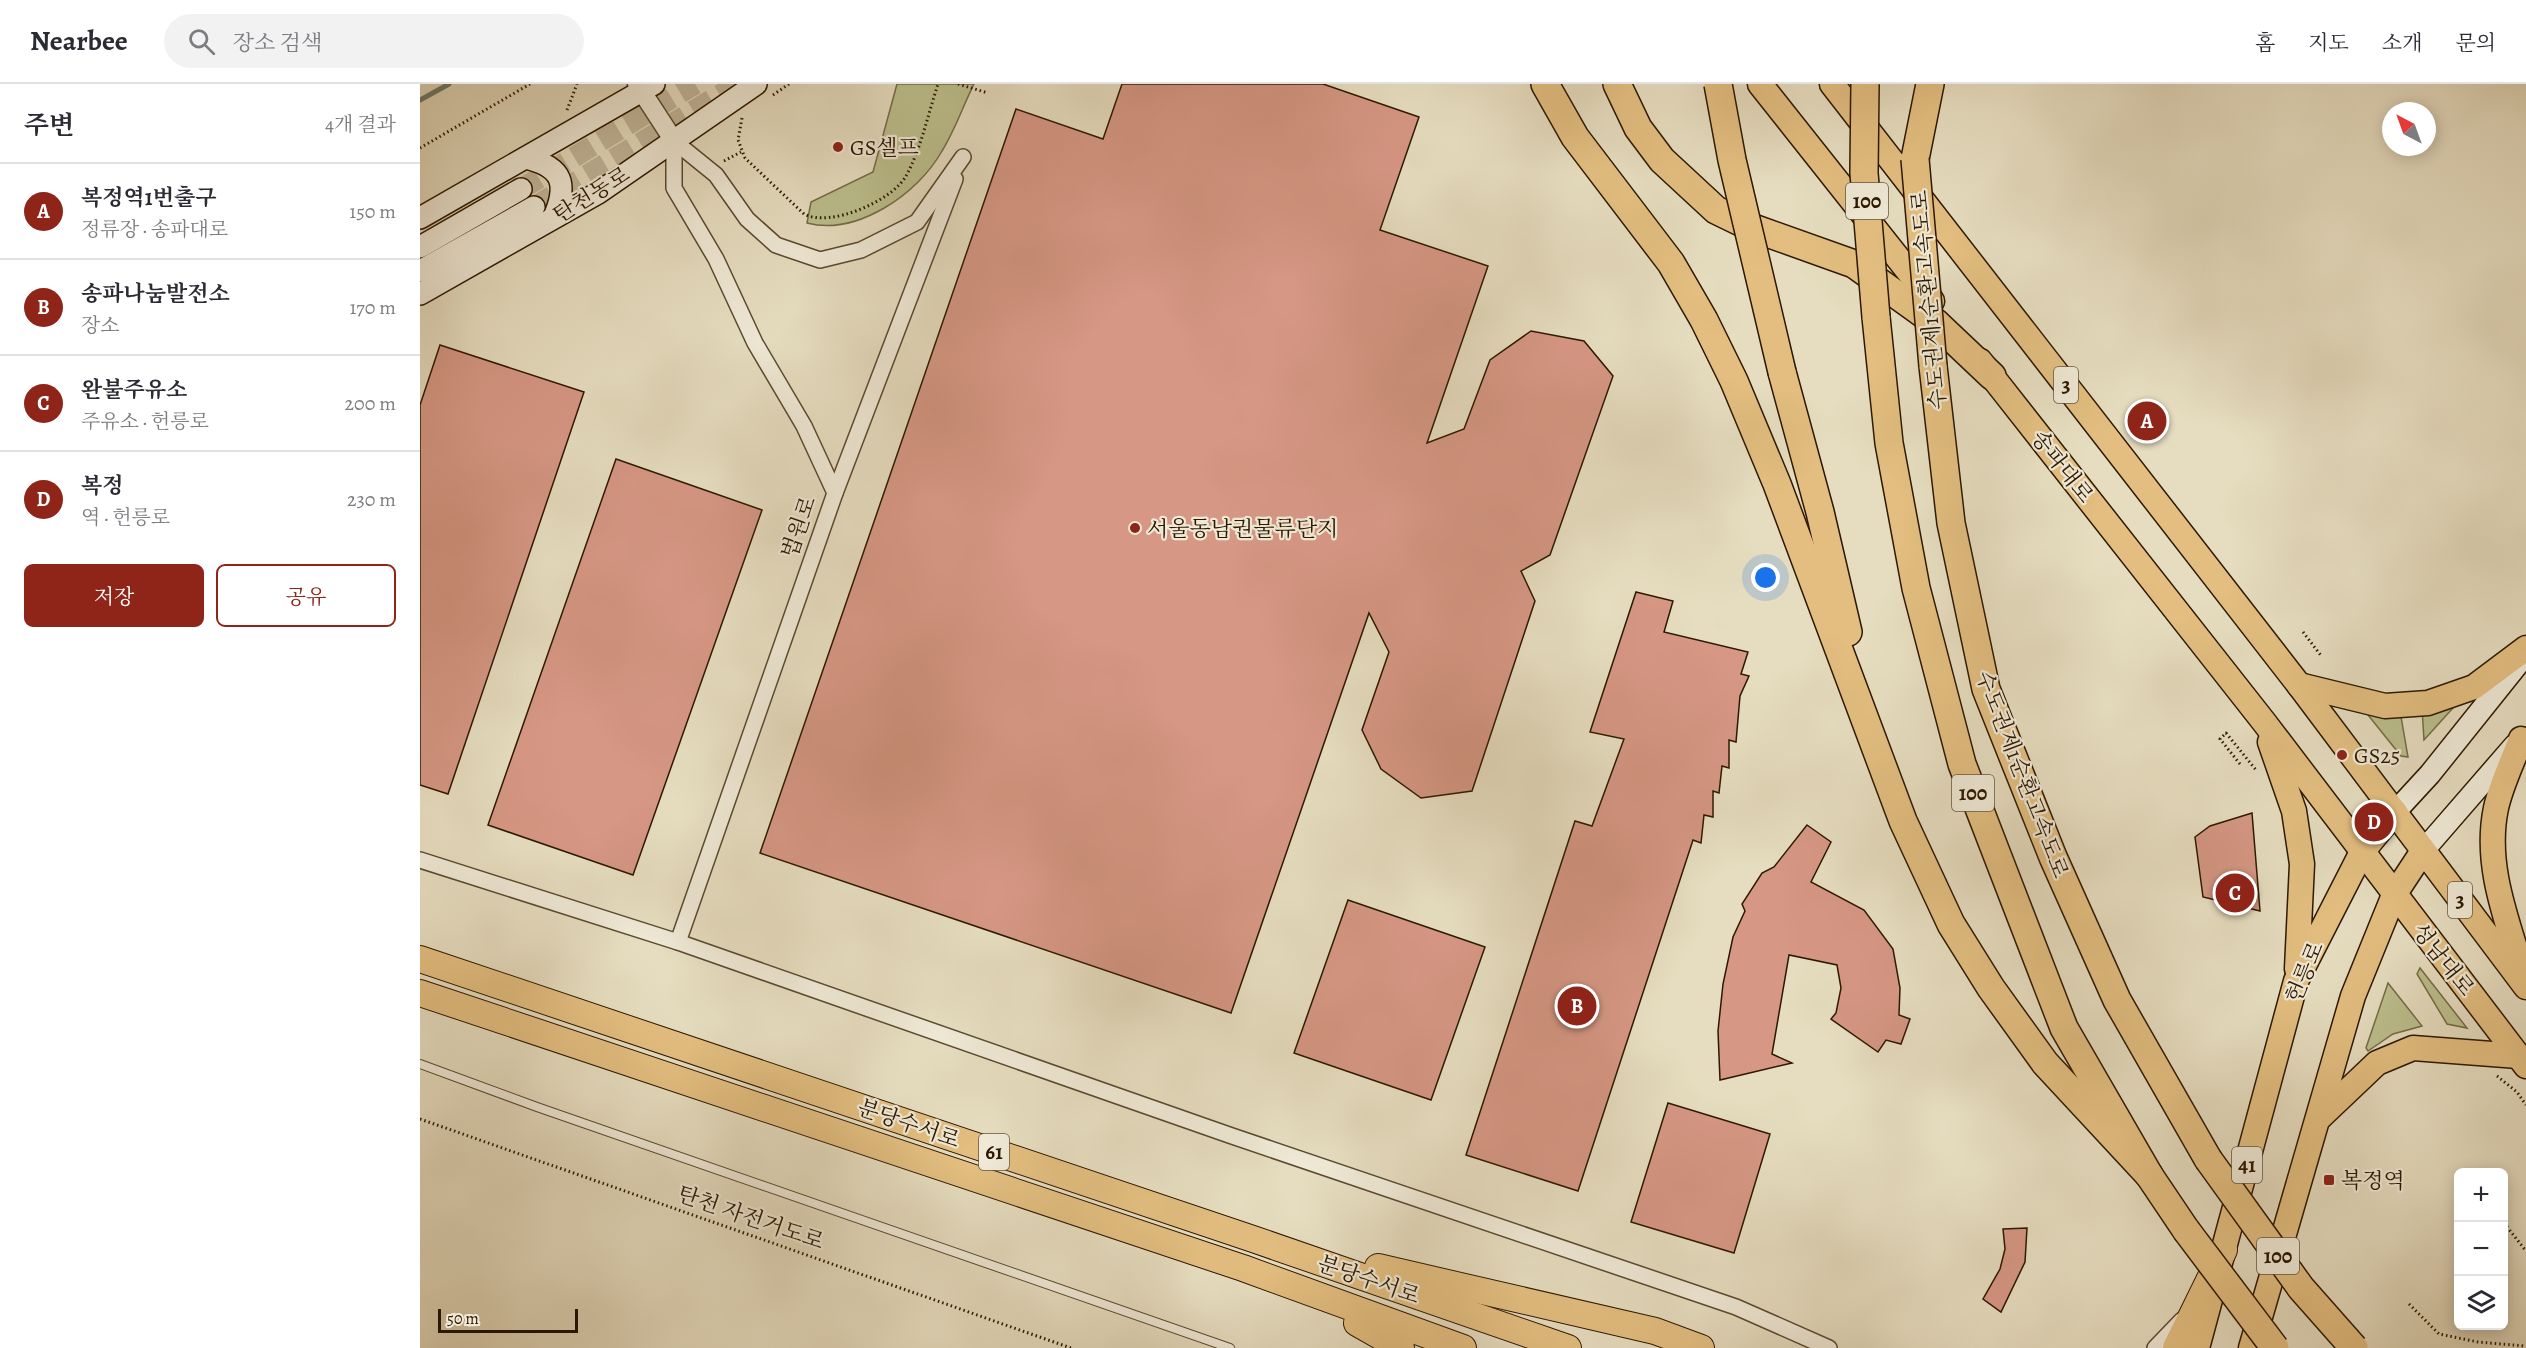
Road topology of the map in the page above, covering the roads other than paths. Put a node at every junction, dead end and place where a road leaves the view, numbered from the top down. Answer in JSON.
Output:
{"nodes":[{"id":1,"x":756,"y":84,"type":"edge"},
{"id":2,"x":1545,"y":84,"type":"edge"},
{"id":3,"x":1617,"y":84,"type":"edge"},
{"id":4,"x":1718,"y":84,"type":"edge"},
{"id":5,"x":1760,"y":84,"type":"edge"},
{"id":6,"x":1832,"y":84,"type":"edge"},
{"id":7,"x":1865,"y":84,"type":"edge"},
{"id":8,"x":1919,"y":84,"type":"edge"},
{"id":9,"x":1930,"y":84,"type":"edge"},
{"id":10,"x":644,"y":86,"type":"edge"},
{"id":11,"x":674,"y":141,"type":"junction"},
{"id":12,"x":526,"y":158,"type":"junction"},
{"id":13,"x":1915,"y":159,"type":"junction"},
{"id":14,"x":521,"y":189,"type":"tunnel mouth"},
{"id":15,"x":534,"y":207,"type":"tunnel mouth"},
{"id":16,"x":554,"y":217,"type":"junction"},
{"id":17,"x":420,"y":218,"type":"edge"},
{"id":18,"x":420,"y":247,"type":"edge"},
{"id":19,"x":420,"y":271,"type":"edge"},
{"id":20,"x":420,"y":294,"type":"edge"},
{"id":21,"x":1992,"y":376,"type":"junction"},
{"id":22,"x":835,"y":493,"type":"junction"},
{"id":23,"x":2526,"y":648,"type":"edge"},
{"id":24,"x":2526,"y":654,"type":"edge"},
{"id":25,"x":2299,"y":685,"type":"junction"},
{"id":26,"x":2264,"y":722,"type":"junction"},
{"id":27,"x":2523,"y":736,"type":"edge"},
{"id":28,"x":1873,"y":740,"type":"junction"},
{"id":29,"x":2396,"y":812,"type":"junction"},
{"id":30,"x":2423,"y":851,"type":"junction"},
{"id":31,"x":2362,"y":852,"type":"junction"},
{"id":32,"x":420,"y":860,"type":"edge"},
{"id":33,"x":2394,"y":895,"type":"junction"},
{"id":34,"x":678,"y":942,"type":"junction"},
{"id":35,"x":420,"y":959,"type":"edge"},
{"id":36,"x":2296,"y":981,"type":"junction"},
{"id":37,"x":2526,"y":986,"type":"edge"},
{"id":38,"x":420,"y":993,"type":"edge"},
{"id":39,"x":2522,"y":1061,"type":"edge"},
{"id":40,"x":420,"y":1064,"type":"edge"},
{"id":41,"x":2316,"y":1120,"type":"junction"},
{"id":42,"x":2150,"y":1175,"type":"junction"},
{"id":43,"x":1253,"y":1239,"type":"junction"},
{"id":44,"x":2224,"y":1250,"type":"junction"},
{"id":45,"x":1243,"y":1268,"type":"junction"},
{"id":46,"x":2199,"y":1302,"type":"junction"},
{"id":47,"x":1230,"y":1348,"type":"edge"},
{"id":48,"x":1401,"y":1348,"type":"edge"},
{"id":49,"x":1463,"y":1348,"type":"edge"},
{"id":50,"x":1568,"y":1348,"type":"edge"},
{"id":51,"x":1701,"y":1348,"type":"edge"},
{"id":52,"x":1829,"y":1348,"type":"edge"},
{"id":53,"x":2155,"y":1348,"type":"edge"},
{"id":54,"x":2176,"y":1348,"type":"edge"},
{"id":55,"x":2197,"y":1348,"type":"edge"},
{"id":56,"x":2251,"y":1348,"type":"edge"},
{"id":57,"x":2275,"y":1348,"type":"edge"},
{"id":58,"x":2354,"y":1348,"type":"edge"}],
"edges":[{"from":1,"to":11,"type":"main road","name":"탄천동로"},
{"from":2,"to":28,"type":"highway"},
{"from":3,"to":21,"type":"highway"},
{"from":4,"to":28,"type":"highway","bridge":true},
{"from":5,"to":21,"type":"main road","name":"송파대로","number":"3"},
{"from":6,"to":25,"type":"main road","number":"3"},
{"from":7,"to":42,"type":"highway","name":"수도권제1순환고속도로","number":"100","bridge":true},
{"from":8,"to":13,"type":"highway","name":"수도권제1순환고속도로","number":"100"},
{"from":9,"to":13,"type":"highway"},
{"from":10,"to":11,"type":"street"},
{"from":10,"to":12,"type":"main road"},
{"from":11,"to":16,"type":"main road","name":"탄천동로"},
{"from":11,"to":22,"type":"street","name":"법원로"},
{"from":11,"to":22,"type":"street"},
{"from":12,"to":16,"type":"main road"},
{"from":12,"to":17,"type":"main road"},
{"from":13,"to":58,"type":"highway","name":"수도권제1순환고속도로","number":"100","bridge":true},
{"from":14,"to":18,"type":"main road","name":"탄천동로"},
{"from":15,"to":19,"type":"main road","name":"탄천동로"},
{"from":16,"to":20,"type":"main road","name":"탄천동로"},
{"from":21,"to":26,"type":"main road","name":"송파대로","number":"3"},
{"from":22,"to":34,"type":"street","name":"법원로"},
{"from":23,"to":25,"type":"main road"},
{"from":24,"to":29,"type":"main road","name":"헌릉로"},
{"from":25,"to":29,"type":"main road","number":"3"},
{"from":26,"to":31,"type":"main road","name":"송파대로","number":"3"},
{"from":26,"to":36,"type":"main road"},
{"from":27,"to":30,"type":"main road"},
{"from":27,"to":37,"type":"main road"},
{"from":28,"to":42,"type":"highway"},
{"from":29,"to":30,"type":"main road","number":"3"},
{"from":29,"to":31,"type":"main road","name":"헌릉로"},
{"from":30,"to":33,"type":"main road"},
{"from":30,"to":37,"type":"main road","number":"3"},
{"from":31,"to":33,"type":"main road","name":"성남대로","number":"3"},
{"from":31,"to":36,"type":"main road","name":"헌릉로","number":"41"},
{"from":32,"to":34,"type":"street"},
{"from":33,"to":39,"type":"main road","name":"성남대로","number":"3"},
{"from":33,"to":41,"type":"main road"},
{"from":34,"to":52,"type":"street"},
{"from":35,"to":43,"type":"highway","name":"분당수서로","number":"61"},
{"from":36,"to":44,"type":"main road","name":"헌릉로","number":"41"},
{"from":38,"to":45,"type":"highway","name":"분당수서로","number":"61"},
{"from":39,"to":41,"type":"main road"},
{"from":40,"to":47,"type":"lane"},
{"from":41,"to":56,"type":"main road"},
{"from":42,"to":57,"type":"highway","name":"수도권제1순환고속도로","number":"100","bridge":true},
{"from":43,"to":50,"type":"highway","name":"분당수서로","number":"61"},
{"from":43,"to":51,"type":"highway"},
{"from":44,"to":46,"type":"highway"},
{"from":44,"to":55,"type":"main road","name":"헌릉로","number":"41"},
{"from":45,"to":48,"type":"highway"},
{"from":45,"to":49,"type":"highway","name":"분당수서로","number":"61"},
{"from":46,"to":53,"type":"street"},
{"from":46,"to":54,"type":"highway"}]}
